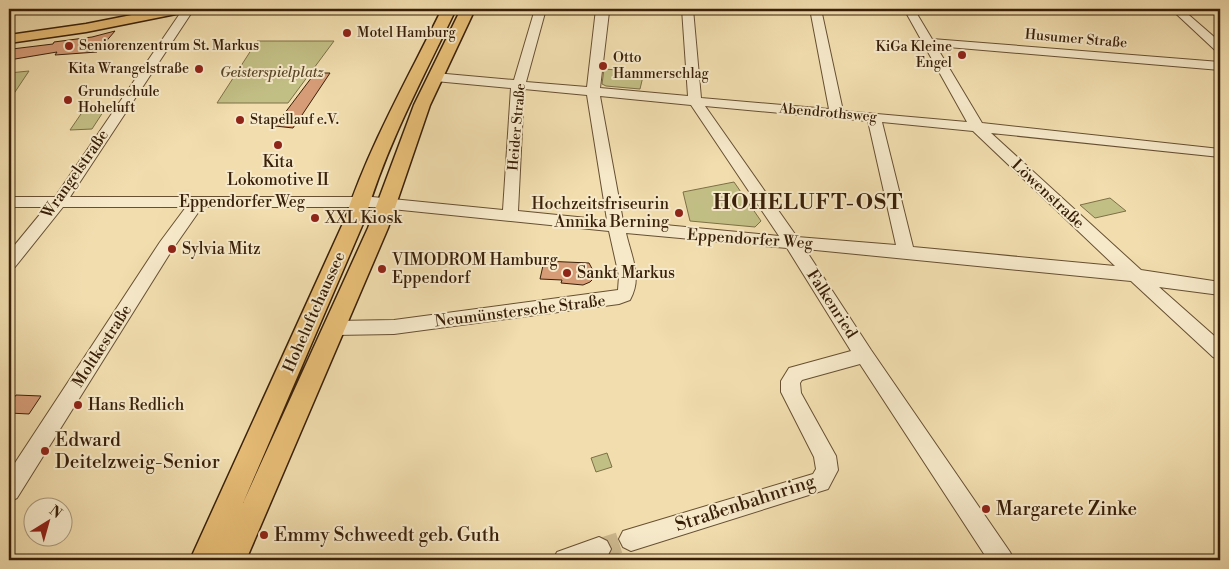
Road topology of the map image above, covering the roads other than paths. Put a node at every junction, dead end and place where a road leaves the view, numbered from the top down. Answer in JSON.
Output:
{"nodes":[{"id":1,"x":181,"y":9,"type":"edge"},
{"id":2,"x":188,"y":9,"type":"edge"},
{"id":3,"x":449,"y":9,"type":"edge"},
{"id":4,"x":468,"y":9,"type":"edge"},
{"id":5,"x":532,"y":9,"type":"edge"},
{"id":6,"x":540,"y":9,"type":"edge"},
{"id":7,"x":589,"y":9,"type":"edge"},
{"id":8,"x":602,"y":9,"type":"edge"},
{"id":9,"x":688,"y":9,"type":"edge"},
{"id":10,"x":816,"y":9,"type":"edge"},
{"id":11,"x":909,"y":9,"type":"edge"},
{"id":12,"x":1176,"y":9,"type":"edge"},
{"id":13,"x":9,"y":39,"type":"edge"},
{"id":14,"x":929,"y":42,"type":"junction"},
{"id":15,"x":1220,"y":48,"type":"edge"},
{"id":16,"x":1220,"y":66,"type":"edge"},
{"id":17,"x":435,"y":77,"type":"junction"},
{"id":18,"x":518,"y":85,"type":"junction"},
{"id":19,"x":593,"y":91,"type":"junction"},
{"id":20,"x":695,"y":101,"type":"junction"},
{"id":21,"x":837,"y":114,"type":"junction"},
{"id":22,"x":874,"y":117,"type":"junction"},
{"id":23,"x":977,"y":127,"type":"junction"},
{"id":24,"x":1220,"y":153,"type":"edge"},
{"id":25,"x":9,"y":202,"type":"edge"},
{"id":26,"x":59,"y":202,"type":"junction"},
{"id":27,"x":198,"y":202,"type":"junction"},
{"id":28,"x":360,"y":202,"type":"junction"},
{"id":29,"x":386,"y":204,"type":"junction"},
{"id":30,"x":510,"y":217,"type":"junction"},
{"id":31,"x":616,"y":227,"type":"junction"},
{"id":32,"x":792,"y":242,"type":"junction"},
{"id":33,"x":906,"y":252,"type":"junction"},
{"id":34,"x":9,"y":263,"type":"edge"},
{"id":35,"x":1136,"y":276,"type":"junction"},
{"id":36,"x":1220,"y":288,"type":"edge"},
{"id":37,"x":334,"y":328,"type":"junction"},
{"id":38,"x":1220,"y":352,"type":"edge"},
{"id":39,"x":864,"y":355,"type":"junction"},
{"id":40,"x":9,"y":491,"type":"edge"},
{"id":41,"x":631,"y":540,"type":"tunnel mouth"},
{"id":42,"x":599,"y":549,"type":"tunnel mouth"},
{"id":43,"x":204,"y":560,"type":"edge"},
{"id":44,"x":232,"y":560,"type":"edge"},
{"id":45,"x":565,"y":560,"type":"edge"},
{"id":46,"x":1002,"y":560,"type":"edge"}],
"edges":[{"from":1,"to":13,"type":"main road"},
{"from":2,"to":26,"type":"street","name":"Wrangelstraße"},
{"from":3,"to":28,"type":"main road","name":"Hoheluftchaussee"},
{"from":4,"to":17,"type":"main road","name":"Hoheluftchaussee"},
{"from":5,"to":6,"type":"main road"},
{"from":6,"to":7,"type":"main road"},
{"from":6,"to":18,"type":"street","name":"Heider Straße"},
{"from":8,"to":19,"type":"street","name":"Neumünstersche Straße"},
{"from":9,"to":20,"type":"street"},
{"from":10,"to":21,"type":"street"},
{"from":11,"to":14,"type":"street","name":"Löwenstraße"},
{"from":12,"to":15,"type":"street"},
{"from":14,"to":16,"type":"street","name":"Husumer Straße"},
{"from":14,"to":23,"type":"street","name":"Löwenstraße"},
{"from":17,"to":18,"type":"street","name":"Abendrothsweg"},
{"from":17,"to":29,"type":"main road","name":"Hoheluftchaussee"},
{"from":18,"to":19,"type":"street","name":"Abendrothsweg"},
{"from":18,"to":30,"type":"street","name":"Heider Straße"},
{"from":19,"to":20,"type":"street","name":"Abendrothsweg"},
{"from":19,"to":31,"type":"street","name":"Neumünstersche Straße"},
{"from":20,"to":21,"type":"street","name":"Abendrothsweg"},
{"from":20,"to":32,"type":"street","name":"Falkenried"},
{"from":21,"to":22,"type":"street","name":"Abendrothsweg"},
{"from":22,"to":23,"type":"street","name":"Abendrothsweg"},
{"from":22,"to":33,"type":"street"},
{"from":23,"to":24,"type":"street","name":"Abendrothsweg"},
{"from":23,"to":35,"type":"street","name":"Löwenstraße"},
{"from":25,"to":26,"type":"street","name":"Eppendorfer Weg"},
{"from":26,"to":27,"type":"street","name":"Eppendorfer Weg"},
{"from":26,"to":34,"type":"street","name":"Wrangelstraße"},
{"from":27,"to":28,"type":"street","name":"Eppendorfer Weg"},
{"from":27,"to":40,"type":"street","name":"Moltkestraße"},
{"from":28,"to":29,"type":"street","name":"Eppendorfer Weg"},
{"from":28,"to":43,"type":"main road","name":"Hoheluftchaussee"},
{"from":29,"to":30,"type":"street","name":"Eppendorfer Weg"},
{"from":29,"to":37,"type":"main road","name":"Hoheluftchaussee"},
{"from":30,"to":31,"type":"street","name":"Eppendorfer Weg"},
{"from":31,"to":32,"type":"street","name":"Eppendorfer Weg"},
{"from":31,"to":37,"type":"street","name":"Neumünstersche Straße"},
{"from":32,"to":33,"type":"street","name":"Eppendorfer Weg"},
{"from":32,"to":39,"type":"street","name":"Falkenried"},
{"from":33,"to":35,"type":"street","name":"Eppendorfer Weg"},
{"from":35,"to":36,"type":"street","name":"Eppendorfer Weg"},
{"from":35,"to":38,"type":"street","name":"Löwenstraße"},
{"from":37,"to":44,"type":"main road","name":"Hoheluftchaussee"},
{"from":39,"to":41,"type":"street","name":"Straßenbahnring"},
{"from":39,"to":46,"type":"street","name":"Falkenried"},
{"from":42,"to":45,"type":"street"}]}
